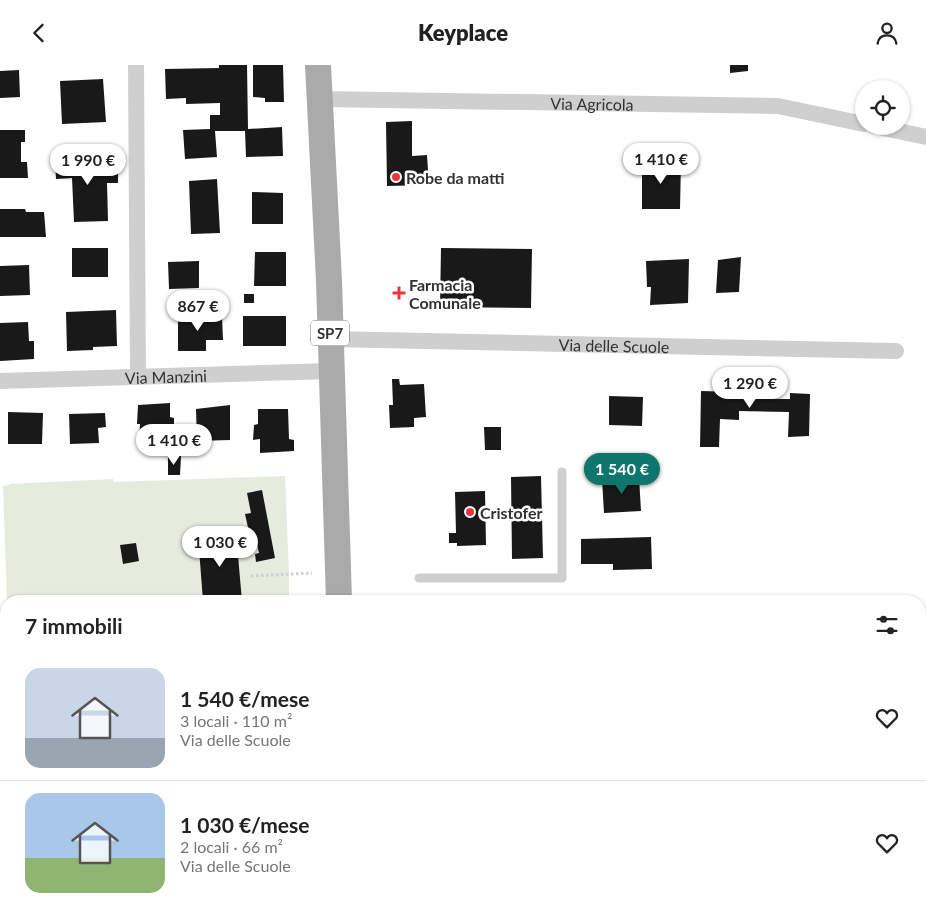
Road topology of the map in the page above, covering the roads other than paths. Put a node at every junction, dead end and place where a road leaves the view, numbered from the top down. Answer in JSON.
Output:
{"nodes":[{"id":1,"x":136,"y":65,"type":"edge"},
{"id":2,"x":318,"y":65,"type":"edge"},
{"id":3,"x":320,"y":99,"type":"junction"},
{"id":4,"x":855,"y":122,"type":"edge"},
{"id":5,"x":910,"y":134,"type":"edge"},
{"id":6,"x":926,"y":137,"type":"edge"},
{"id":7,"x":330,"y":339,"type":"junction"},
{"id":8,"x":896,"y":351,"type":"dead end"},
{"id":9,"x":332,"y":371,"type":"junction"},
{"id":10,"x":138,"y":377,"type":"junction"},
{"id":11,"x":0,"y":381,"type":"edge"},
{"id":12,"x":562,"y":472,"type":"dead end"},
{"id":13,"x":419,"y":578,"type":"dead end"},
{"id":14,"x":339,"y":595,"type":"edge"}],
"edges":[{"from":1,"to":10,"type":"street"},
{"from":2,"to":3,"type":"main road","number":"SP7"},
{"from":3,"to":4,"type":"street","name":"Via Agricola"},
{"from":3,"to":7,"type":"main road","number":"SP7"},
{"from":5,"to":6,"type":"street"},
{"from":7,"to":8,"type":"street","name":"Via delle Scuole"},
{"from":7,"to":9,"type":"main road","number":"SP7"},
{"from":9,"to":10,"type":"street","name":"Via Manzini"},
{"from":9,"to":14,"type":"main road","number":"SP7"},
{"from":10,"to":11,"type":"street","name":"Via Manzini"},
{"from":12,"to":13,"type":"lane"}]}
